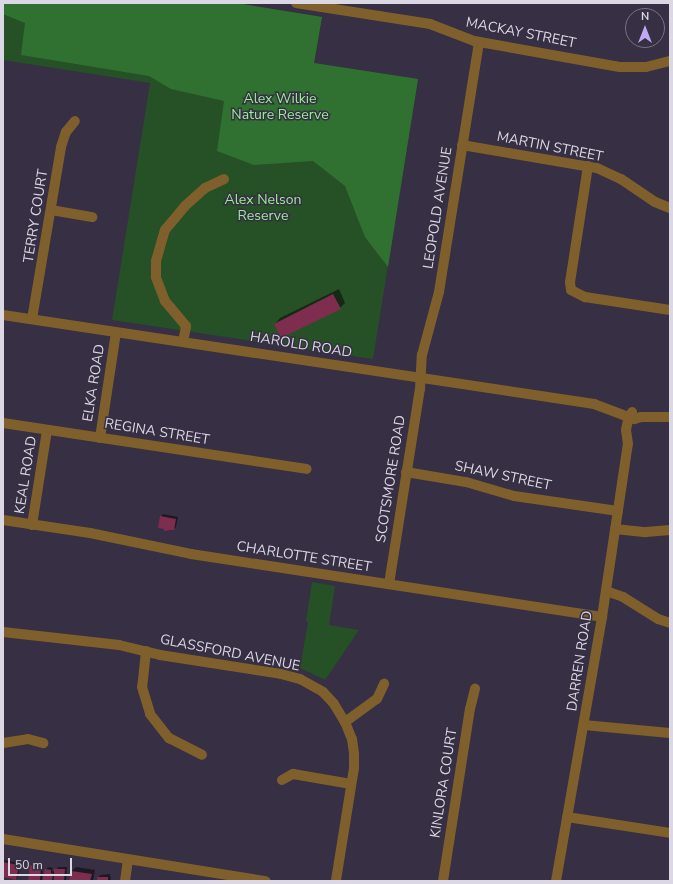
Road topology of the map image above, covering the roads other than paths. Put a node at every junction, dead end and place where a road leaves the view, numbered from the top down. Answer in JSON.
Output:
{"nodes":[{"id":1,"x":296,"y":3,"type":"edge"},
{"id":2,"x":341,"y":7,"type":"edge"},
{"id":3,"x":479,"y":42,"type":"junction"},
{"id":4,"x":669,"y":63,"type":"edge"},
{"id":5,"x":75,"y":121,"type":"dead end"},
{"id":6,"x":462,"y":146,"type":"junction"},
{"id":7,"x":588,"y":166,"type":"junction"},
{"id":8,"x":224,"y":179,"type":"dead end"},
{"id":9,"x":670,"y":208,"type":"edge"},
{"id":10,"x":50,"y":210,"type":"junction"},
{"id":11,"x":92,"y":217,"type":"dead end"},
{"id":12,"x":670,"y":310,"type":"edge"},
{"id":13,"x":3,"y":315,"type":"edge"},
{"id":14,"x":32,"y":319,"type":"junction"},
{"id":15,"x":116,"y":332,"type":"junction"},
{"id":16,"x":183,"y":342,"type":"junction"},
{"id":17,"x":420,"y":378,"type":"junction"},
{"id":18,"x":632,"y":416,"type":"junction"},
{"id":19,"x":670,"y":416,"type":"edge"},
{"id":20,"x":3,"y":423,"type":"edge"},
{"id":21,"x":46,"y":430,"type":"junction"},
{"id":22,"x":100,"y":438,"type":"junction"},
{"id":23,"x":307,"y":469,"type":"dead end"},
{"id":24,"x":406,"y":472,"type":"junction"},
{"id":25,"x":618,"y":511,"type":"junction"},
{"id":26,"x":3,"y":520,"type":"edge"},
{"id":27,"x":32,"y":525,"type":"junction"},
{"id":28,"x":615,"y":528,"type":"junction"},
{"id":29,"x":670,"y":530,"type":"edge"},
{"id":30,"x":389,"y":584,"type":"junction"},
{"id":31,"x":606,"y":591,"type":"junction"},
{"id":32,"x":602,"y":617,"type":"junction"},
{"id":33,"x":670,"y":623,"type":"edge"},
{"id":34,"x":3,"y":632,"type":"edge"},
{"id":35,"x":146,"y":651,"type":"junction"},
{"id":36,"x":384,"y":684,"type":"dead end"},
{"id":37,"x":475,"y":689,"type":"dead end"},
{"id":38,"x":345,"y":722,"type":"junction"},
{"id":39,"x":584,"y":725,"type":"junction"},
{"id":40,"x":670,"y":733,"type":"edge"},
{"id":41,"x":3,"y":743,"type":"edge"},
{"id":42,"x":43,"y":743,"type":"dead end"},
{"id":43,"x":202,"y":756,"type":"dead end"},
{"id":44,"x":282,"y":780,"type":"dead end"},
{"id":45,"x":351,"y":784,"type":"junction"},
{"id":46,"x":567,"y":817,"type":"junction"},
{"id":47,"x":670,"y":833,"type":"edge"},
{"id":48,"x":3,"y":839,"type":"edge"},
{"id":49,"x":128,"y":859,"type":"junction"},
{"id":50,"x":125,"y":881,"type":"edge"},
{"id":51,"x":266,"y":881,"type":"edge"},
{"id":52,"x":336,"y":881,"type":"edge"},
{"id":53,"x":443,"y":881,"type":"edge"},
{"id":54,"x":556,"y":881,"type":"edge"}],
"edges":[{"from":1,"to":2,"type":"street","name":"MACKAY STREET"},
{"from":2,"to":3,"type":"street","name":"MACKAY STREET"},
{"from":3,"to":4,"type":"street","name":"MACKAY STREET"},
{"from":3,"to":6,"type":"street","name":"LEOPOLD AVENUE"},
{"from":5,"to":10,"type":"street","name":"TERRY COURT"},
{"from":6,"to":7,"type":"street","name":"MARTIN STREET"},
{"from":6,"to":17,"type":"street","name":"LEOPOLD AVENUE"},
{"from":7,"to":9,"type":"street","name":"MARTIN STREET"},
{"from":7,"to":12,"type":"street"},
{"from":8,"to":16,"type":"street"},
{"from":10,"to":11,"type":"street"},
{"from":10,"to":14,"type":"street","name":"TERRY COURT"},
{"from":13,"to":14,"type":"street","name":"HAROLD ROAD"},
{"from":14,"to":15,"type":"street","name":"HAROLD ROAD"},
{"from":15,"to":16,"type":"street","name":"HAROLD ROAD"},
{"from":15,"to":22,"type":"street","name":"ELKA ROAD"},
{"from":16,"to":17,"type":"street","name":"HAROLD ROAD"},
{"from":17,"to":18,"type":"street","name":"HAROLD ROAD"},
{"from":17,"to":24,"type":"street","name":"SCOTSMORE ROAD"},
{"from":18,"to":19,"type":"street","name":"HAROLD ROAD"},
{"from":18,"to":25,"type":"street","name":"DARREN ROAD"},
{"from":20,"to":21,"type":"street","name":"REGINA STREET"},
{"from":21,"to":22,"type":"street","name":"REGINA STREET"},
{"from":21,"to":27,"type":"street","name":"KEAL ROAD"},
{"from":22,"to":23,"type":"street","name":"REGINA STREET"},
{"from":24,"to":25,"type":"street","name":"SHAW STREET"},
{"from":24,"to":30,"type":"street","name":"SCOTSMORE ROAD"},
{"from":25,"to":28,"type":"street","name":"DARREN ROAD"},
{"from":26,"to":27,"type":"street","name":"CHARLOTTE STREET"},
{"from":27,"to":30,"type":"street","name":"CHARLOTTE STREET"},
{"from":28,"to":29,"type":"street"},
{"from":28,"to":31,"type":"street","name":"DARREN ROAD"},
{"from":30,"to":32,"type":"street","name":"CHARLOTTE STREET"},
{"from":31,"to":32,"type":"street","name":"DARREN ROAD"},
{"from":31,"to":33,"type":"street"},
{"from":32,"to":39,"type":"street","name":"DARREN ROAD"},
{"from":34,"to":35,"type":"street","name":"GLASSFORD AVENUE"},
{"from":35,"to":38,"type":"street","name":"GLASSFORD AVENUE"},
{"from":35,"to":43,"type":"street"},
{"from":36,"to":38,"type":"street"},
{"from":37,"to":53,"type":"street","name":"KINLORA COURT"},
{"from":38,"to":45,"type":"street","name":"GLASSFORD AVENUE"},
{"from":39,"to":40,"type":"street"},
{"from":39,"to":46,"type":"street","name":"DARREN ROAD"},
{"from":41,"to":42,"type":"street"},
{"from":44,"to":45,"type":"street"},
{"from":45,"to":52,"type":"street","name":"GLASSFORD AVENUE"},
{"from":46,"to":47,"type":"street"},
{"from":46,"to":54,"type":"street","name":"DARREN ROAD"},
{"from":48,"to":49,"type":"street"},
{"from":49,"to":50,"type":"street"},
{"from":49,"to":51,"type":"street"}]}
